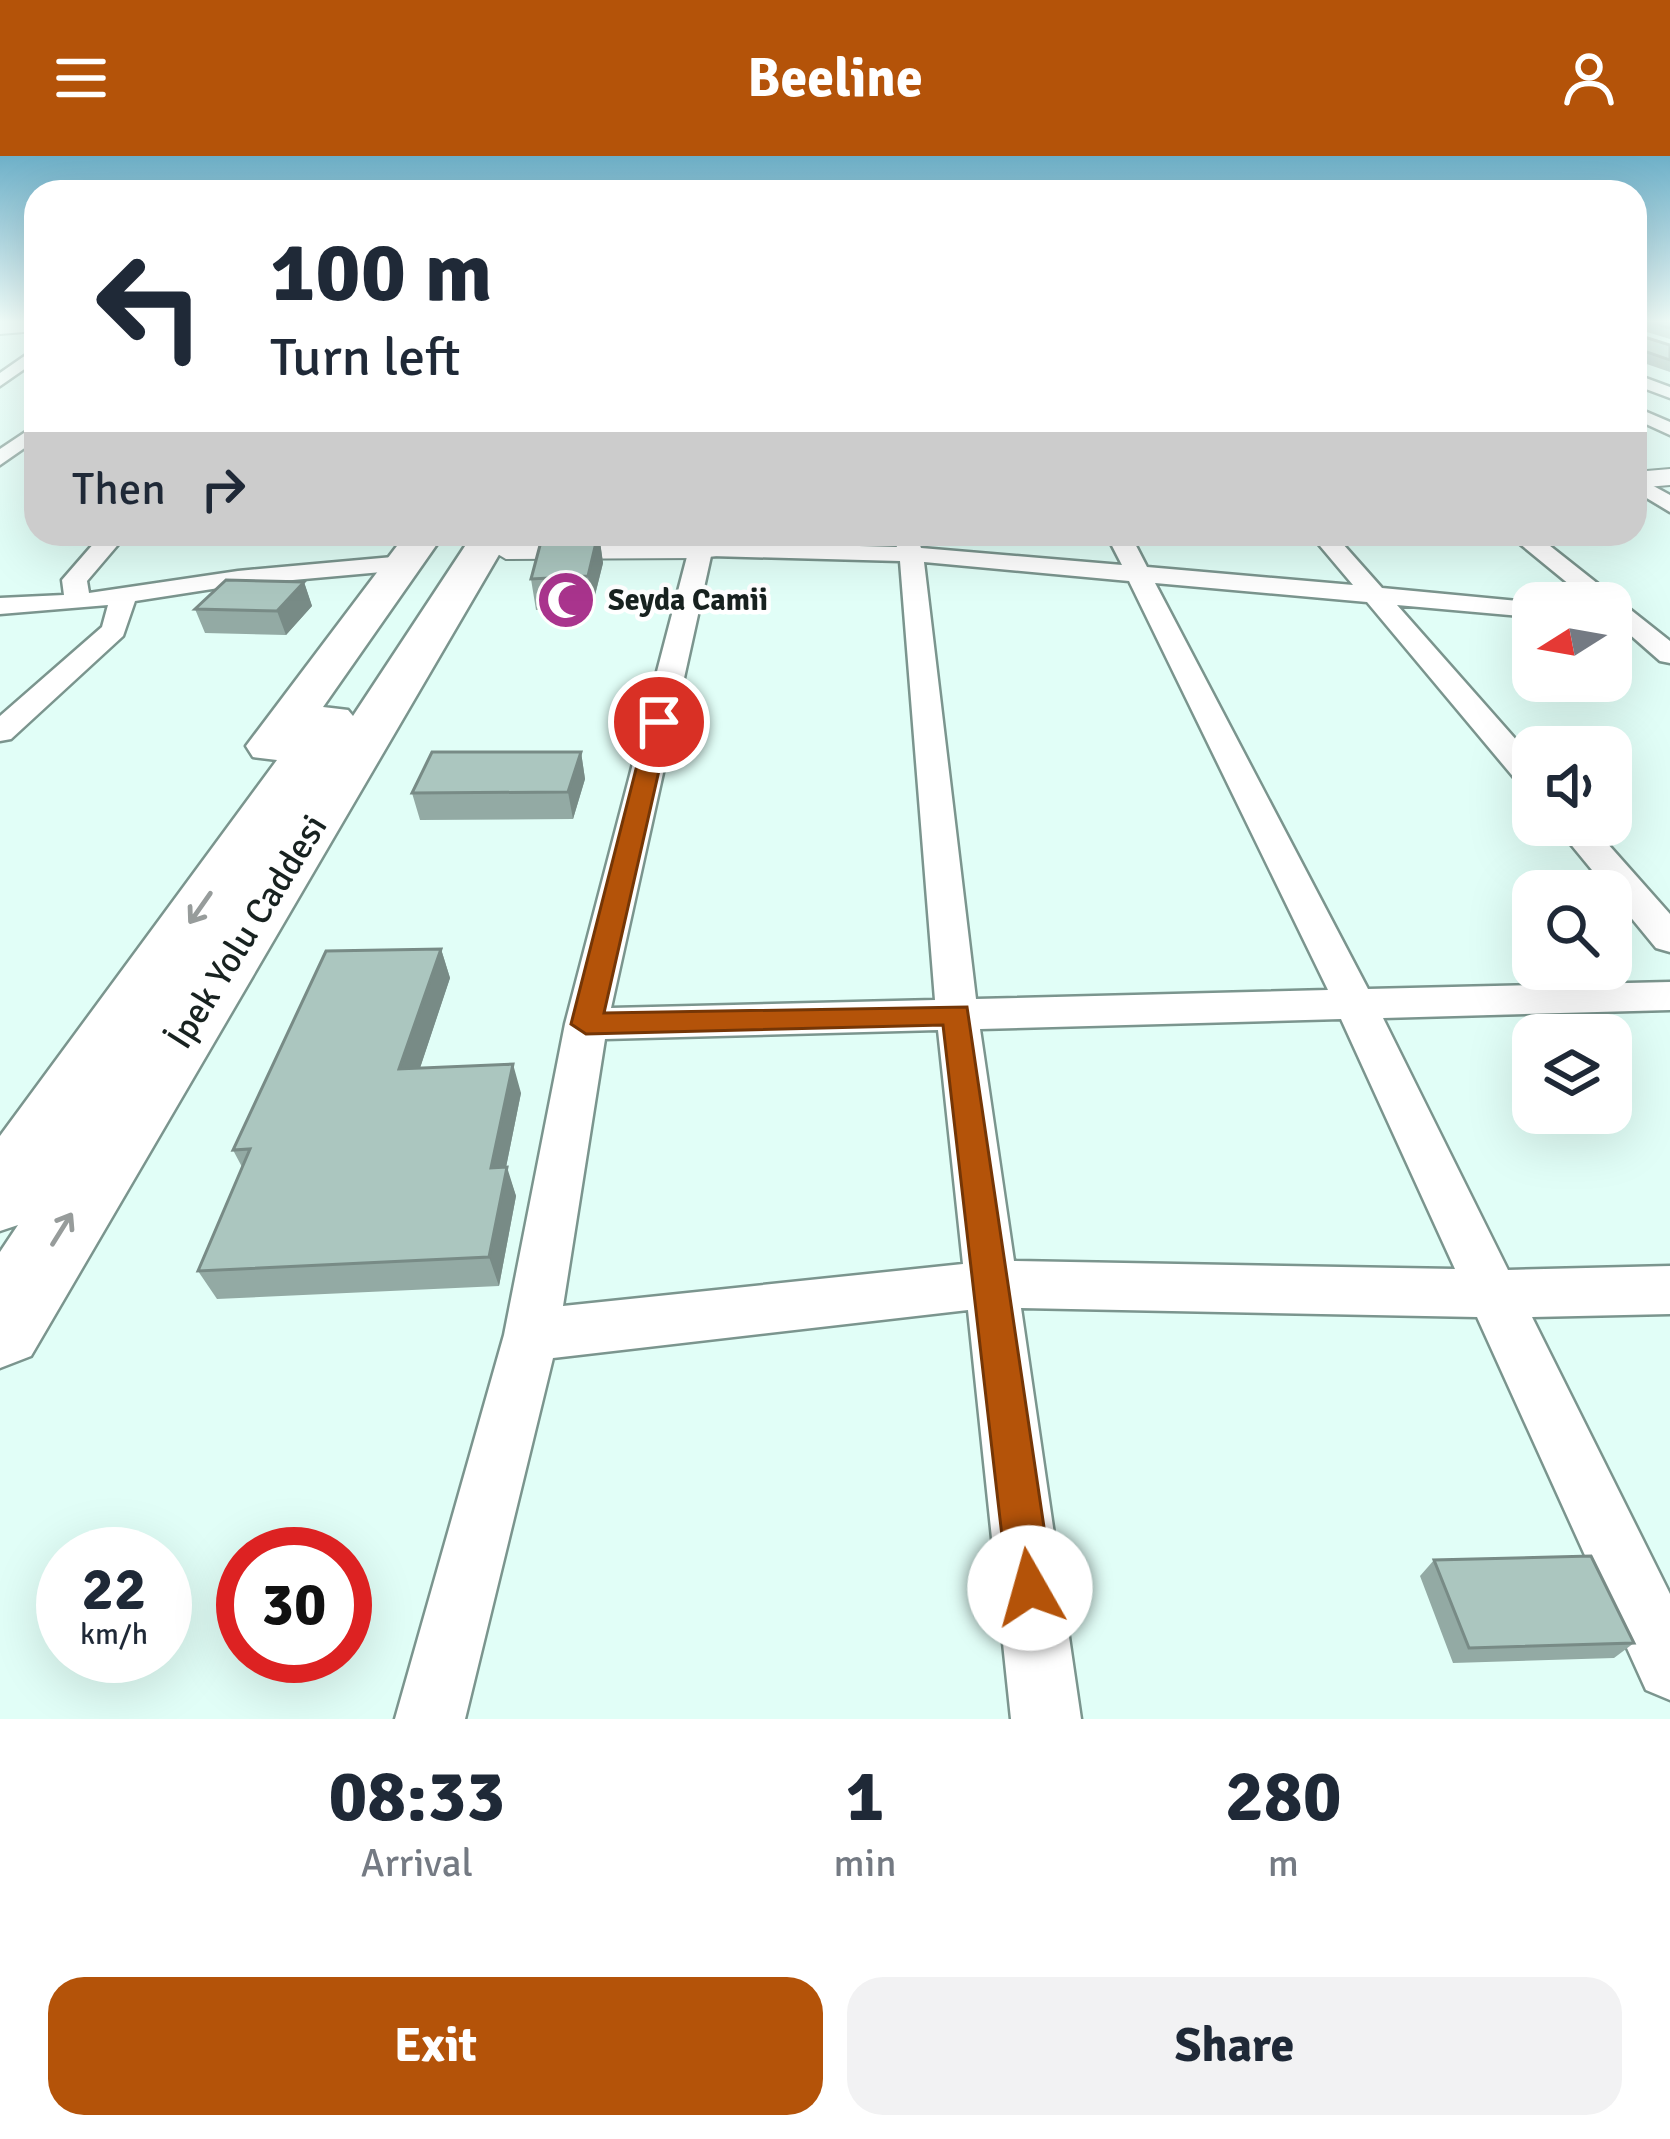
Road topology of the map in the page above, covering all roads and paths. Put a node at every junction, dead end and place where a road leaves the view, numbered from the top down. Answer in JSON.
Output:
{"nodes":[{"id":1,"x":24,"y":440,"type":"edge"},
{"id":2,"x":0,"y":459,"type":"edge"},
{"id":3,"x":1647,"y":477,"type":"edge"},
{"id":4,"x":1670,"y":505,"type":"edge"},
{"id":5,"x":104,"y":546,"type":"edge"},
{"id":6,"x":486,"y":546,"type":"edge"},
{"id":7,"x":487,"y":546,"type":"edge"},
{"id":8,"x":644,"y":546,"type":"edge"},
{"id":9,"x":724,"y":546,"type":"edge"},
{"id":10,"x":825,"y":546,"type":"edge"},
{"id":11,"x":908,"y":546,"type":"edge"},
{"id":12,"x":923,"y":546,"type":"edge"},
{"id":13,"x":1124,"y":546,"type":"edge"},
{"id":14,"x":1332,"y":546,"type":"edge"},
{"id":15,"x":1535,"y":546,"type":"edge"},
{"id":16,"x":414,"y":549,"type":"edge"},
{"id":17,"x":701,"y":549,"type":"junction"},
{"id":18,"x":1139,"y":574,"type":"junction"},
{"id":19,"x":1579,"y":582,"type":"edge"},
{"id":20,"x":124,"y":595,"type":"junction"},
{"id":21,"x":1374,"y":595,"type":"junction"},
{"id":22,"x":78,"y":602,"type":"junction"},
{"id":23,"x":0,"y":606,"type":"edge"},
{"id":24,"x":1512,"y":607,"type":"edge"},
{"id":25,"x":1632,"y":615,"type":"edge"},
{"id":26,"x":1670,"y":622,"type":"edge"},
{"id":27,"x":1632,"y":625,"type":"edge"},
{"id":28,"x":0,"y":633,"type":"edge"},
{"id":29,"x":1670,"y":655,"type":"edge"},
{"id":30,"x":0,"y":732,"type":"edge"},
{"id":31,"x":1512,"y":755,"type":"edge"},
{"id":32,"x":1590,"y":846,"type":"edge"},
{"id":33,"x":1670,"y":939,"type":"edge"},
{"id":34,"x":1670,"y":996,"type":"edge"},
{"id":35,"x":1355,"y":1004,"type":"junction"},
{"id":36,"x":957,"y":1014,"type":"junction"},
{"id":37,"x":586,"y":1024,"type":"junction"},
{"id":38,"x":0,"y":1152,"type":"edge"},
{"id":39,"x":0,"y":1198,"type":"edge"},
{"id":40,"x":993,"y":1284,"type":"junction"},
{"id":41,"x":1670,"y":1290,"type":"edge"},
{"id":42,"x":1496,"y":1294,"type":"junction"},
{"id":43,"x":0,"y":1328,"type":"edge"},
{"id":44,"x":531,"y":1335,"type":"junction"},
{"id":45,"x":1670,"y":1666,"type":"edge"},
{"id":46,"x":430,"y":1719,"type":"edge"},
{"id":47,"x":1046,"y":1719,"type":"edge"}],
"edges":[{"from":1,"to":2,"type":"street"},
{"from":3,"to":4,"type":"street"},
{"from":5,"to":22,"type":"street"},
{"from":6,"to":39,"type":"highway","name":"İpek Yolu Caddesi","one_way":true},
{"from":43,"to":7,"type":"highway","name":"İpek Yolu Caddesi","one_way":true},
{"from":8,"to":17,"type":"street"},
{"from":9,"to":17,"type":"street"},
{"from":10,"to":17,"type":"street"},
{"from":11,"to":36,"type":"street"},
{"from":12,"to":18,"type":"street"},
{"from":13,"to":18,"type":"street"},
{"from":14,"to":21,"type":"street"},
{"from":15,"to":19,"type":"street"},
{"from":16,"to":20,"type":"street"},
{"from":16,"to":38,"type":"highway"},
{"from":17,"to":37,"type":"street"},
{"from":18,"to":21,"type":"street"},
{"from":18,"to":35,"type":"street"},
{"from":20,"to":22,"type":"street"},
{"from":20,"to":28,"type":"street"},
{"from":20,"to":30,"type":"street"},
{"from":21,"to":24,"type":"street"},
{"from":21,"to":31,"type":"street"},
{"from":22,"to":23,"type":"street"},
{"from":25,"to":26,"type":"street"},
{"from":27,"to":29,"type":"street"},
{"from":32,"to":33,"type":"street"},
{"from":34,"to":35,"type":"street"},
{"from":35,"to":36,"type":"street"},
{"from":35,"to":42,"type":"street"},
{"from":36,"to":37,"type":"street"},
{"from":36,"to":40,"type":"street"},
{"from":37,"to":44,"type":"street"},
{"from":40,"to":42,"type":"street"},
{"from":40,"to":44,"type":"street"},
{"from":40,"to":47,"type":"street"},
{"from":41,"to":42,"type":"street"},
{"from":42,"to":45,"type":"street"},
{"from":44,"to":46,"type":"street"}]}
